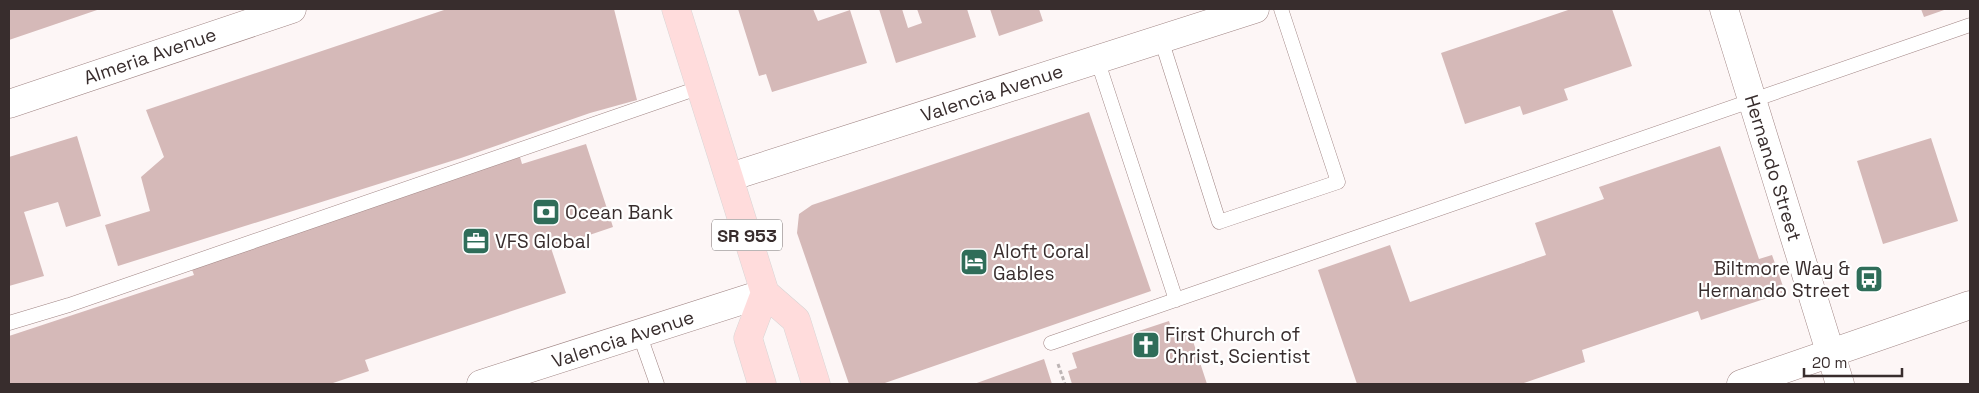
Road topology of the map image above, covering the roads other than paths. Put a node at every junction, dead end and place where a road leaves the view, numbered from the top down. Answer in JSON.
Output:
{"nodes":[{"id":1,"x":292,"y":9,"type":"edge"},
{"id":2,"x":676,"y":9,"type":"edge"},
{"id":3,"x":1255,"y":9,"type":"edge"},
{"id":4,"x":1281,"y":9,"type":"edge"},
{"id":5,"x":1724,"y":9,"type":"edge"},
{"id":6,"x":1970,"y":25,"type":"edge"},
{"id":7,"x":1161,"y":39,"type":"junction"},
{"id":8,"x":1097,"y":60,"type":"junction"},
{"id":9,"x":701,"y":87,"type":"junction"},
{"id":10,"x":1752,"y":100,"type":"junction"},
{"id":11,"x":9,"y":104,"type":"edge"},
{"id":12,"x":730,"y":177,"type":"junction"},
{"id":13,"x":765,"y":293,"type":"junction"},
{"id":14,"x":1176,"y":300,"type":"junction"},
{"id":15,"x":1970,"y":305,"type":"edge"},
{"id":16,"x":9,"y":323,"type":"edge"},
{"id":17,"x":639,"y":333,"type":"junction"},
{"id":18,"x":1051,"y":343,"type":"dead end"},
{"id":19,"x":1831,"y":354,"type":"junction"},
{"id":20,"x":480,"y":384,"type":"edge"},
{"id":21,"x":657,"y":384,"type":"edge"},
{"id":22,"x":762,"y":384,"type":"edge"},
{"id":23,"x":816,"y":384,"type":"edge"},
{"id":24,"x":1741,"y":384,"type":"edge"},
{"id":25,"x":1840,"y":384,"type":"edge"}],
"edges":[{"from":1,"to":11,"type":"street","name":"Almeria Avenue"},
{"from":2,"to":9,"type":"main road","number":"SR 953"},
{"from":3,"to":7,"type":"street","name":"Valencia Avenue"},
{"from":4,"to":7,"type":"lane"},
{"from":5,"to":10,"type":"street","name":"Hernando Street"},
{"from":6,"to":10,"type":"lane"},
{"from":7,"to":8,"type":"street","name":"Valencia Avenue"},
{"from":8,"to":12,"type":"street","name":"Valencia Avenue"},
{"from":8,"to":14,"type":"lane"},
{"from":9,"to":12,"type":"main road","number":"SR 953"},
{"from":9,"to":16,"type":"lane"},
{"from":10,"to":14,"type":"lane"},
{"from":10,"to":19,"type":"street","name":"Hernando Street"},
{"from":12,"to":13,"type":"main road","number":"SR 953"},
{"from":13,"to":17,"type":"street","name":"Valencia Avenue"},
{"from":13,"to":22,"type":"main road"},
{"from":13,"to":23,"type":"main road"},
{"from":14,"to":18,"type":"lane"},
{"from":15,"to":19,"type":"street"},
{"from":17,"to":20,"type":"street","name":"Valencia Avenue"},
{"from":17,"to":21,"type":"lane"},
{"from":19,"to":24,"type":"street"},
{"from":19,"to":25,"type":"street","name":"Hernando Street"}]}
